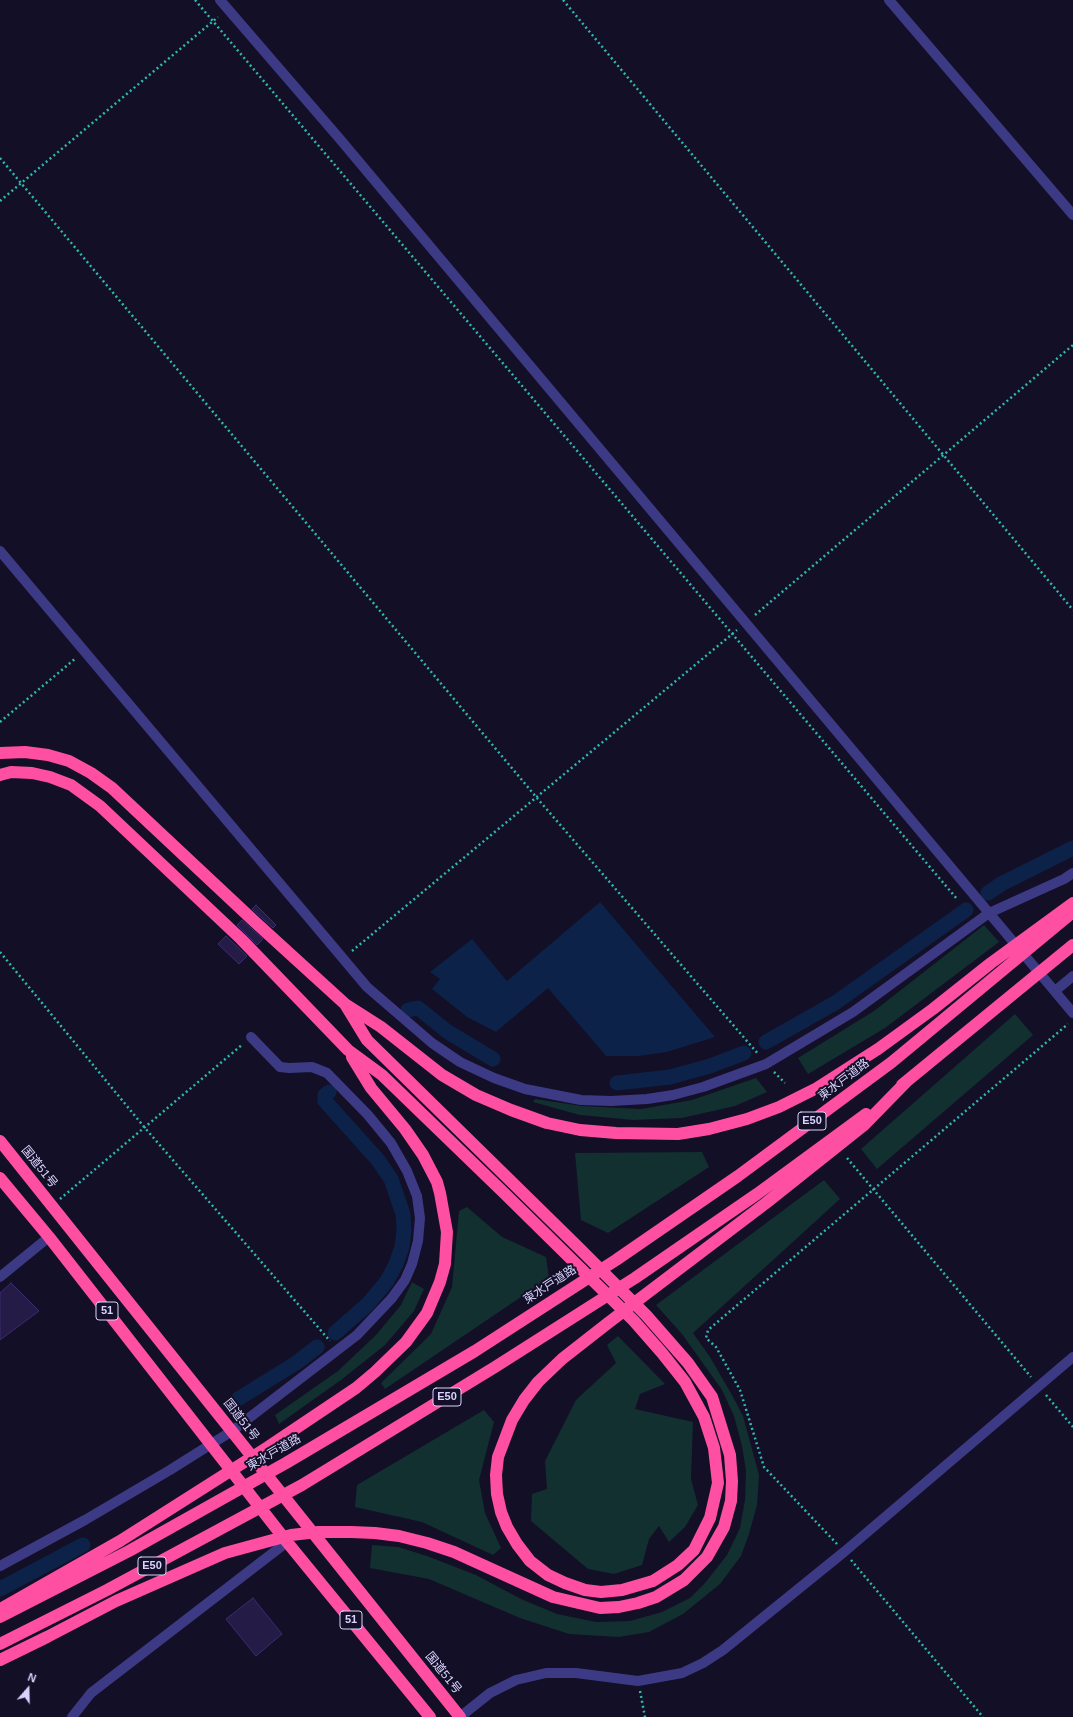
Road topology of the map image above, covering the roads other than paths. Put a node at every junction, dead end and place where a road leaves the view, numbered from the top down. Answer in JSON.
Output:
{"nodes":[{"id":1,"x":220,"y":0,"type":"edge"},
{"id":2,"x":889,"y":0,"type":"edge"},
{"id":3,"x":1073,"y":215,"type":"edge"},
{"id":4,"x":0,"y":551,"type":"edge"},
{"id":5,"x":0,"y":753,"type":"edge"},
{"id":6,"x":0,"y":775,"type":"edge"},
{"id":7,"x":1073,"y":873,"type":"edge"},
{"id":8,"x":1073,"y":903,"type":"edge"},
{"id":9,"x":1073,"y":912,"type":"edge"},
{"id":10,"x":989,"y":913,"type":"junction"},
{"id":11,"x":1073,"y":945,"type":"edge"},
{"id":12,"x":1073,"y":976,"type":"edge"},
{"id":13,"x":1055,"y":991,"type":"junction"},
{"id":14,"x":345,"y":1004,"type":"junction"},
{"id":15,"x":1073,"y":1013,"type":"edge"},
{"id":16,"x":251,"y":1037,"type":"road end"},
{"id":17,"x":348,"y":1050,"type":"junction"},
{"id":18,"x":907,"y":1081,"type":"junction"},
{"id":19,"x":0,"y":1141,"type":"edge"},
{"id":20,"x":0,"y":1178,"type":"edge"},
{"id":21,"x":49,"y":1237,"type":"junction"},
{"id":22,"x":0,"y":1277,"type":"edge"},
{"id":23,"x":1073,"y":1357,"type":"edge"},
{"id":24,"x":232,"y":1431,"type":"junction"},
{"id":25,"x":211,"y":1444,"type":"junction"},
{"id":26,"x":287,"y":1542,"type":"junction"},
{"id":27,"x":0,"y":1566,"type":"edge"},
{"id":28,"x":0,"y":1609,"type":"edge"},
{"id":29,"x":0,"y":1617,"type":"edge"},
{"id":30,"x":0,"y":1644,"type":"edge"},
{"id":31,"x":0,"y":1660,"type":"edge"},
{"id":32,"x":72,"y":1717,"type":"edge"},
{"id":33,"x":430,"y":1717,"type":"edge"},
{"id":34,"x":460,"y":1717,"type":"edge"}],
"edges":[{"from":1,"to":10,"type":"street"},
{"from":2,"to":3,"type":"street"},
{"from":4,"to":10,"type":"street"},
{"from":5,"to":14,"type":"highway"},
{"from":6,"to":17,"type":"highway"},
{"from":7,"to":10,"type":"street"},
{"from":8,"to":14,"type":"highway"},
{"from":9,"to":29,"type":"highway","name":"東水戸道路","number":"E50"},
{"from":10,"to":13,"type":"street"},
{"from":11,"to":18,"type":"highway","number":"E50"},
{"from":12,"to":13,"type":"street"},
{"from":13,"to":15,"type":"street"},
{"from":14,"to":31,"type":"highway"},
{"from":16,"to":24,"type":"street"},
{"from":17,"to":18,"type":"highway"},
{"from":17,"to":28,"type":"highway"},
{"from":18,"to":30,"type":"highway","number":"E50"},
{"from":19,"to":24,"type":"highway","name":"国道51号","number":"51"},
{"from":20,"to":21,"type":"highway","number":"51"},
{"from":21,"to":22,"type":"street"},
{"from":21,"to":25,"type":"highway","number":"51"},
{"from":23,"to":34,"type":"street"},
{"from":24,"to":25,"type":"street"},
{"from":24,"to":34,"type":"highway","name":"国道51号","number":"51"},
{"from":25,"to":26,"type":"highway","number":"51"},
{"from":25,"to":27,"type":"street"},
{"from":26,"to":32,"type":"street"},
{"from":26,"to":33,"type":"highway","number":"51"}]}
